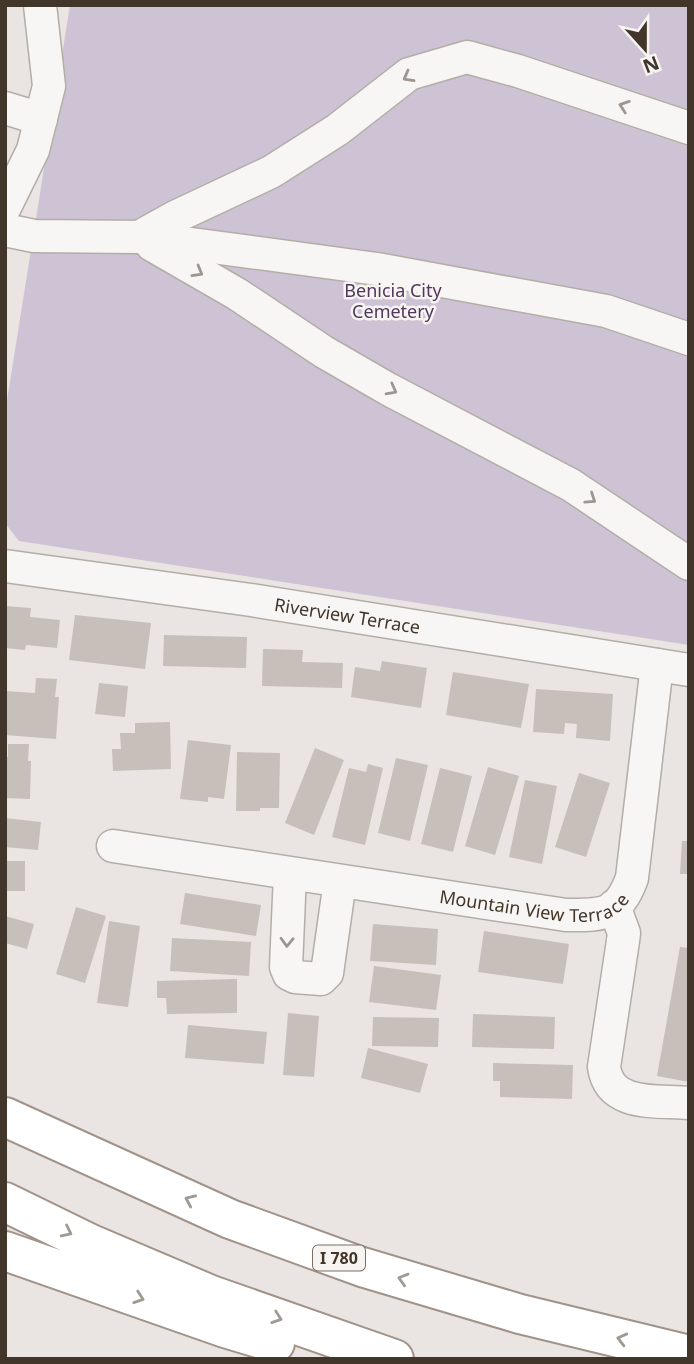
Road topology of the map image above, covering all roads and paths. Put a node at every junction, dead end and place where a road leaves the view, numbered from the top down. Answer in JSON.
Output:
{"nodes":[{"id":1,"x":40,"y":5,"type":"edge"},
{"id":2,"x":5,"y":108,"type":"edge"},
{"id":3,"x":41,"y":119,"type":"junction"},
{"id":4,"x":689,"y":128,"type":"edge"},
{"id":5,"x":5,"y":207,"type":"edge"},
{"id":6,"x":5,"y":230,"type":"edge"},
{"id":7,"x":139,"y":237,"type":"junction"},
{"id":8,"x":689,"y":339,"type":"edge"},
{"id":9,"x":689,"y":564,"type":"edge"},
{"id":10,"x":5,"y":566,"type":"edge"},
{"id":11,"x":657,"y":665,"type":"junction"},
{"id":12,"x":689,"y":670,"type":"edge"},
{"id":13,"x":113,"y":846,"type":"dead end"},
{"id":14,"x":290,"y":874,"type":"junction"},
{"id":15,"x":340,"y":881,"type":"junction"},
{"id":16,"x":614,"y":906,"type":"junction"},
{"id":17,"x":689,"y":1103,"type":"edge"},
{"id":18,"x":5,"y":1118,"type":"edge"},
{"id":19,"x":5,"y":1202,"type":"edge"},
{"id":20,"x":5,"y":1251,"type":"edge"},
{"id":21,"x":689,"y":1355,"type":"edge"},
{"id":22,"x":326,"y":1359,"type":"edge"},
{"id":23,"x":394,"y":1359,"type":"edge"}],
"edges":[{"from":1,"to":3,"type":"street"},
{"from":2,"to":3,"type":"street"},
{"from":3,"to":5,"type":"street"},
{"from":4,"to":7,"type":"street","one_way":true},
{"from":6,"to":7,"type":"street"},
{"from":7,"to":8,"type":"street"},
{"from":7,"to":9,"type":"street","one_way":true},
{"from":10,"to":11,"type":"street","name":"Riverview Terrace"},
{"from":11,"to":12,"type":"street","name":"Riverview Terrace"},
{"from":11,"to":16,"type":"street","name":"Mountain View Terrace"},
{"from":13,"to":14,"type":"street","name":"Mountain View Terrace"},
{"from":14,"to":15,"type":"street","name":"Mountain View Terrace"},
{"from":14,"to":15,"type":"street","one_way":true},
{"from":15,"to":16,"type":"street","name":"Mountain View Terrace"},
{"from":16,"to":17,"type":"street"},
{"from":21,"to":18,"type":"highway","number":"I 780","one_way":true},
{"from":19,"to":23,"type":"highway","one_way":true},
{"from":20,"to":22,"type":"highway","one_way":true}]}
